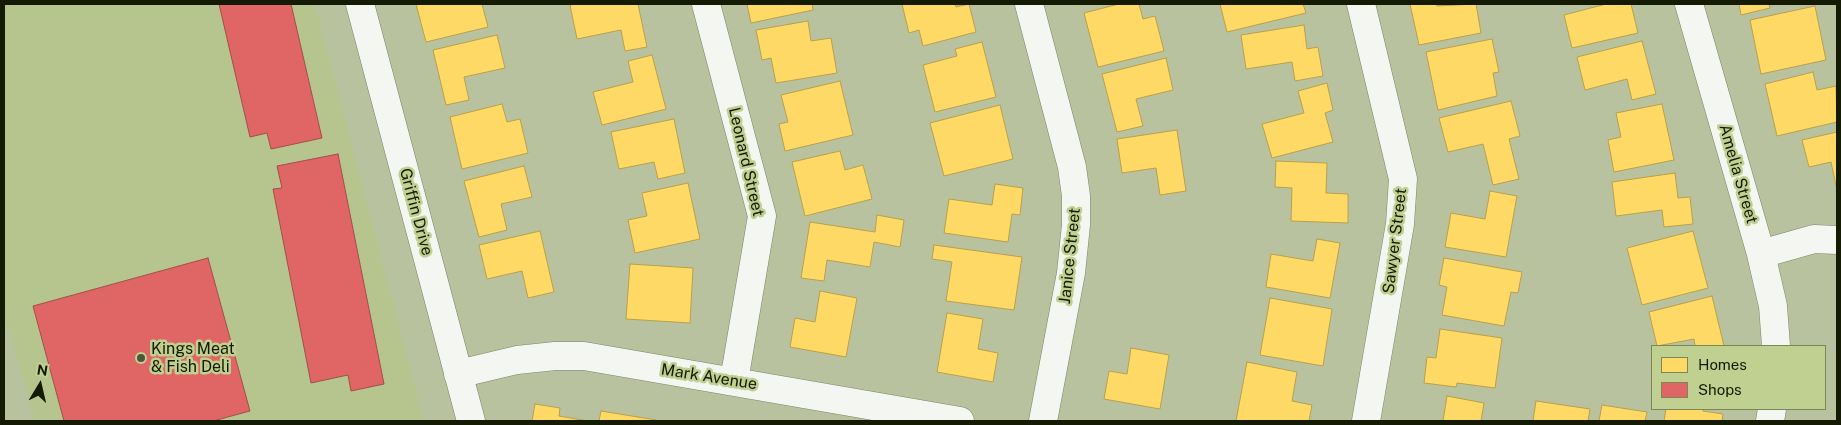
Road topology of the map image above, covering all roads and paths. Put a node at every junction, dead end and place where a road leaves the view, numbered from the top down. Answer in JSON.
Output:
{"nodes":[{"id":1,"x":360,"y":4,"type":"edge"},
{"id":2,"x":706,"y":4,"type":"edge"},
{"id":3,"x":1029,"y":4,"type":"edge"},
{"id":4,"x":1361,"y":4,"type":"edge"},
{"id":5,"x":1689,"y":4,"type":"edge"},
{"id":6,"x":1837,"y":240,"type":"edge"},
{"id":7,"x":1761,"y":254,"type":"junction"},
{"id":8,"x":1776,"y":345,"type":"edge"},
{"id":9,"x":458,"y":374,"type":"junction"},
{"id":10,"x":734,"y":381,"type":"junction"},
{"id":11,"x":471,"y":421,"type":"edge"},
{"id":12,"x":960,"y":421,"type":"edge"},
{"id":13,"x":1042,"y":421,"type":"edge"},
{"id":14,"x":1366,"y":421,"type":"edge"}],
"edges":[{"from":1,"to":9,"type":"street","name":"Griffin Drive"},
{"from":2,"to":10,"type":"street","name":"Leonard Street"},
{"from":3,"to":13,"type":"street","name":"Janice Street"},
{"from":4,"to":14,"type":"street","name":"Sawyer Street"},
{"from":5,"to":7,"type":"street","name":"Amelia Street"},
{"from":6,"to":7,"type":"street"},
{"from":7,"to":8,"type":"street","name":"Amelia Street"},
{"from":9,"to":10,"type":"street","name":"Mark Avenue"},
{"from":9,"to":11,"type":"street","name":"Griffin Drive"},
{"from":10,"to":12,"type":"street","name":"Mark Avenue"}]}
